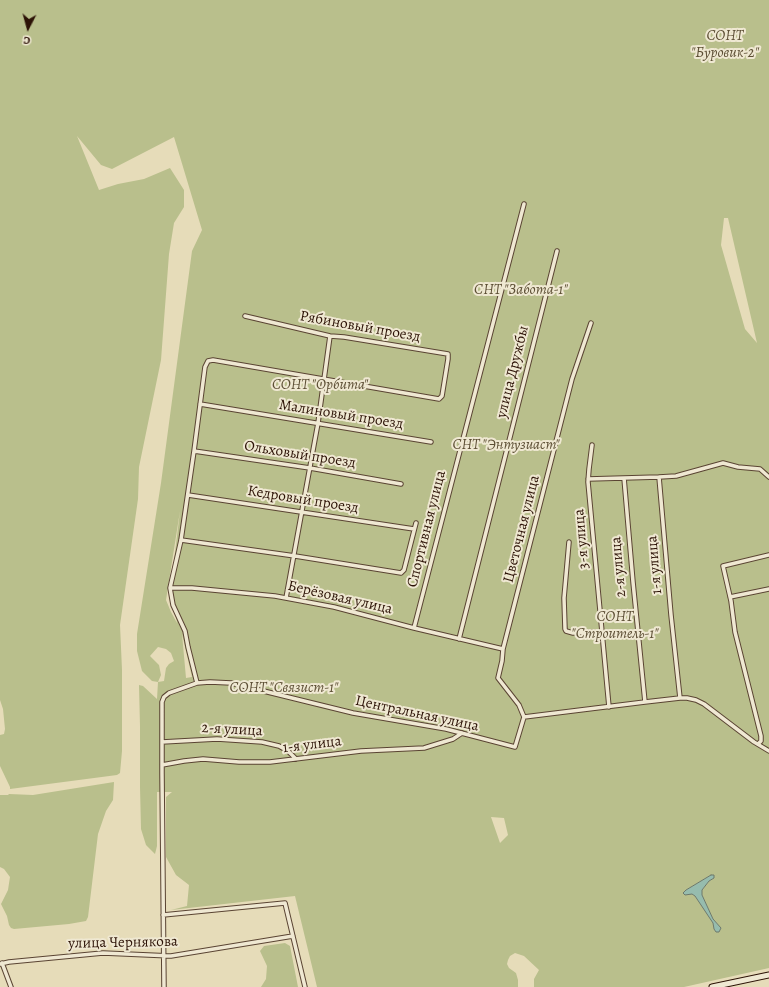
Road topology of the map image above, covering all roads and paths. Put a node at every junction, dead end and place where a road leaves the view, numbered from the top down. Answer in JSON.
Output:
{"nodes":[{"id":1,"x":524,"y":204,"type":"dead end"},
{"id":2,"x":557,"y":251,"type":"dead end"},
{"id":3,"x":245,"y":316,"type":"dead end"},
{"id":4,"x":591,"y":324,"type":"dead end"},
{"id":5,"x":330,"y":336,"type":"junction"},
{"id":6,"x":324,"y":379,"type":"junction"},
{"id":7,"x":200,"y":404,"type":"junction"},
{"id":8,"x":318,"y":423,"type":"junction"},
{"id":9,"x":431,"y":442,"type":"dead end"},
{"id":10,"x":592,"y":445,"type":"dead end"},
{"id":11,"x":194,"y":451,"type":"junction"},
{"id":12,"x":310,"y":468,"type":"junction"},
{"id":13,"x":659,"y":477,"type":"junction"},
{"id":14,"x":769,"y":477,"type":"edge"},
{"id":15,"x":624,"y":478,"type":"junction"},
{"id":16,"x":588,"y":480,"type":"junction"},
{"id":17,"x":401,"y":484,"type":"dead end"},
{"id":18,"x":188,"y":495,"type":"junction"},
{"id":19,"x":302,"y":512,"type":"junction"},
{"id":20,"x":416,"y":523,"type":"dead end"},
{"id":21,"x":414,"y":529,"type":"junction"},
{"id":22,"x":181,"y":540,"type":"junction"},
{"id":23,"x":569,"y":542,"type":"dead end"},
{"id":24,"x":769,"y":555,"type":"edge"},
{"id":25,"x":295,"y":556,"type":"junction"},
{"id":26,"x":170,"y":588,"type":"junction"},
{"id":27,"x":769,"y":589,"type":"edge"},
{"id":28,"x":730,"y":597,"type":"junction"},
{"id":29,"x":286,"y":598,"type":"junction"},
{"id":30,"x":414,"y":628,"type":"junction"},
{"id":31,"x":602,"y":632,"type":"junction"},
{"id":32,"x":459,"y":639,"type":"junction"},
{"id":33,"x":503,"y":649,"type":"junction"},
{"id":34,"x":197,"y":683,"type":"junction"},
{"id":35,"x":680,"y":698,"type":"junction"},
{"id":36,"x":645,"y":702,"type":"junction"},
{"id":37,"x":609,"y":707,"type":"junction"},
{"id":38,"x":524,"y":717,"type":"junction"},
{"id":39,"x":462,"y":733,"type":"junction"},
{"id":40,"x":162,"y":742,"type":"junction"},
{"id":41,"x":758,"y":744,"type":"junction"},
{"id":42,"x":769,"y":751,"type":"edge"},
{"id":43,"x":296,"y":759,"type":"junction"},
{"id":44,"x":162,"y":765,"type":"junction"},
{"id":45,"x":163,"y":915,"type":"junction"},
{"id":46,"x":293,"y":936,"type":"junction"},
{"id":47,"x":163,"y":957,"type":"junction"},
{"id":48,"x":1,"y":964,"type":"edge"},
{"id":49,"x":769,"y":975,"type":"edge"},
{"id":50,"x":11,"y":987,"type":"edge"},
{"id":51,"x":164,"y":987,"type":"edge"},
{"id":52,"x":305,"y":987,"type":"edge"},
{"id":53,"x":712,"y":987,"type":"edge"}],
"edges":[{"from":1,"to":30,"type":"street","name":"Спортивная улица"},
{"from":2,"to":32,"type":"street","name":"улица Дружбы"},
{"from":3,"to":5,"type":"street","name":"Рябиновый проезд"},
{"from":4,"to":33,"type":"street","name":"Цветочная улица"},
{"from":5,"to":6,"type":"street"},
{"from":5,"to":6,"type":"street","name":"Рябиновый проезд"},
{"from":6,"to":7,"type":"street"},
{"from":6,"to":8,"type":"street"},
{"from":7,"to":8,"type":"street","name":"Малиновый проезд"},
{"from":7,"to":11,"type":"street"},
{"from":8,"to":9,"type":"street","name":"Малиновый проезд"},
{"from":8,"to":12,"type":"street"},
{"from":10,"to":16,"type":"street","name":"3-я улица"},
{"from":11,"to":12,"type":"street","name":"Ольховый проезд"},
{"from":11,"to":18,"type":"street"},
{"from":12,"to":17,"type":"street","name":"Ольховый проезд"},
{"from":12,"to":19,"type":"street"},
{"from":13,"to":14,"type":"street"},
{"from":13,"to":15,"type":"street"},
{"from":13,"to":35,"type":"street","name":"1-я улица"},
{"from":15,"to":16,"type":"street"},
{"from":15,"to":36,"type":"street","name":"2-я улица"},
{"from":16,"to":31,"type":"street","name":"3-я улица"},
{"from":18,"to":19,"type":"street","name":"Кедровый проезд"},
{"from":18,"to":22,"type":"street"},
{"from":19,"to":21,"type":"street","name":"Кедровый проезд"},
{"from":19,"to":25,"type":"street"},
{"from":20,"to":21,"type":"street"},
{"from":21,"to":25,"type":"street"},
{"from":22,"to":25,"type":"street"},
{"from":22,"to":26,"type":"street"},
{"from":23,"to":31,"type":"street","name":"3-я улица"},
{"from":24,"to":28,"type":"street"},
{"from":25,"to":29,"type":"street"},
{"from":26,"to":29,"type":"street","name":"Берёзовая улица"},
{"from":26,"to":34,"type":"street"},
{"from":27,"to":28,"type":"street"},
{"from":28,"to":41,"type":"street"},
{"from":29,"to":30,"type":"street","name":"Берёзовая улица"},
{"from":30,"to":32,"type":"street","name":"Берёзовая улица"},
{"from":31,"to":37,"type":"street","name":"3-я улица"},
{"from":32,"to":33,"type":"street","name":"Берёзовая улица"},
{"from":33,"to":38,"type":"street","name":"Цветочная улица"},
{"from":34,"to":39,"type":"street","name":"Центральная улица"},
{"from":34,"to":40,"type":"street","name":"Центральная улица"},
{"from":35,"to":36,"type":"street"},
{"from":35,"to":41,"type":"street"},
{"from":36,"to":37,"type":"street"},
{"from":37,"to":38,"type":"street"},
{"from":38,"to":39,"type":"street","name":"Центральная улица"},
{"from":39,"to":43,"type":"street","name":"1-я улица"},
{"from":40,"to":43,"type":"street","name":"2-я улица"},
{"from":40,"to":44,"type":"street"},
{"from":41,"to":42,"type":"street"},
{"from":43,"to":44,"type":"street","name":"1-я улица"},
{"from":44,"to":45,"type":"street"},
{"from":45,"to":46,"type":"street"},
{"from":45,"to":47,"type":"street"},
{"from":46,"to":47,"type":"street","name":"улица Чернякова"},
{"from":46,"to":52,"type":"street"},
{"from":47,"to":48,"type":"street","name":"улица Чернякова"},
{"from":47,"to":51,"type":"street"},
{"from":48,"to":50,"type":"street"},
{"from":49,"to":53,"type":"main road"}]}
